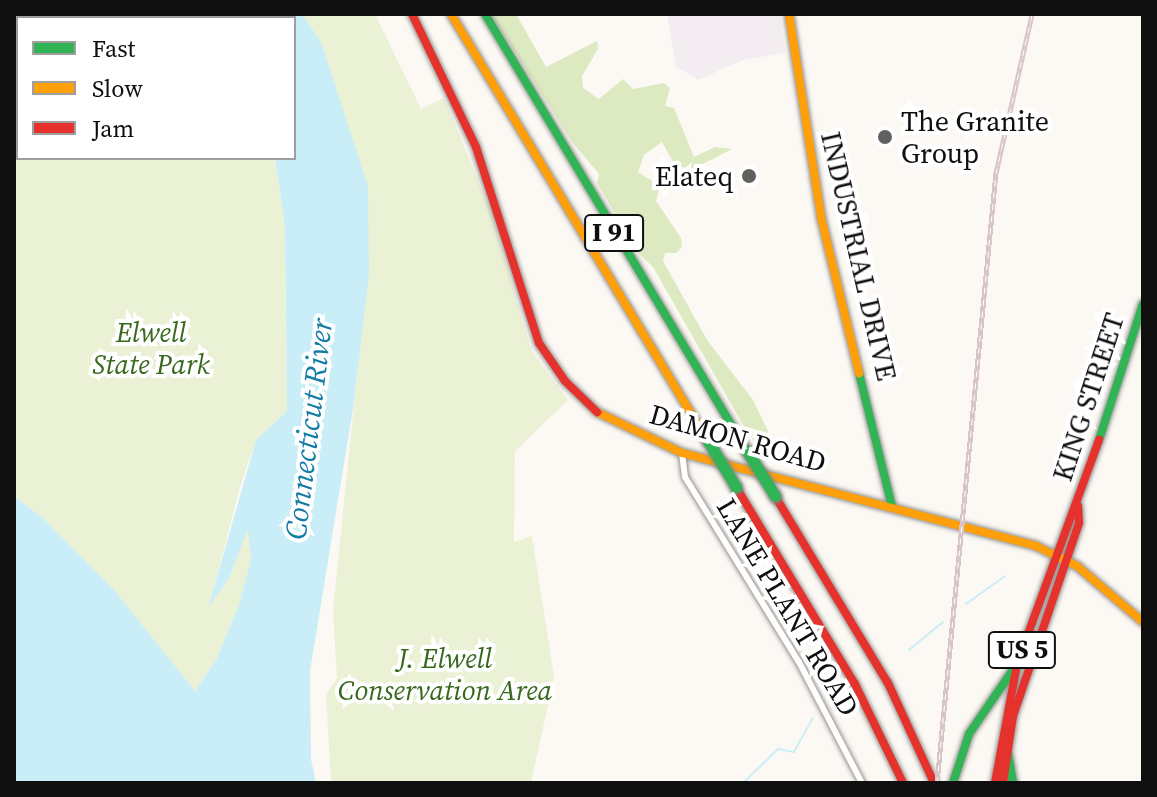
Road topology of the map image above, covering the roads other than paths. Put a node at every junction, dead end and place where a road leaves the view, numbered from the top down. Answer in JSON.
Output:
{"nodes":[{"id":1,"x":412,"y":14,"type":"edge"},
{"id":2,"x":451,"y":14,"type":"edge"},
{"id":3,"x":485,"y":14,"type":"edge"},
{"id":4,"x":789,"y":14,"type":"edge"},
{"id":5,"x":1143,"y":304,"type":"edge"},
{"id":6,"x":682,"y":453,"type":"junction"},
{"id":7,"x":892,"y":506,"type":"junction"},
{"id":8,"x":1061,"y":556,"type":"junction"},
{"id":9,"x":1143,"y":622,"type":"edge"},
{"id":10,"x":1017,"y":664,"type":"junction"},
{"id":11,"x":1007,"y":748,"type":"junction"},
{"id":12,"x":862,"y":783,"type":"edge"},
{"id":13,"x":903,"y":783,"type":"edge"},
{"id":14,"x":934,"y":783,"type":"edge"},
{"id":15,"x":953,"y":783,"type":"edge"},
{"id":16,"x":995,"y":783,"type":"edge"},
{"id":17,"x":1003,"y":783,"type":"edge"},
{"id":18,"x":1013,"y":783,"type":"edge"}],
"edges":[{"from":1,"to":6,"type":"main road","name":"DAMON ROAD"},
{"from":2,"to":13,"type":"main road","number":"I 91","bridge":true},
{"from":3,"to":14,"type":"main road","number":"I 91","bridge":true},
{"from":4,"to":7,"type":"main road","name":"INDUSTRIAL DRIVE"},
{"from":5,"to":8,"type":"main road","name":"KING STREET","number":"US 5"},
{"from":6,"to":7,"type":"main road","name":"DAMON ROAD"},
{"from":6,"to":12,"type":"street","name":"LANE PLANT ROAD"},
{"from":7,"to":8,"type":"main road","name":"DAMON ROAD"},
{"from":8,"to":9,"type":"main road"},
{"from":8,"to":10,"type":"main road","number":"US 5"},
{"from":8,"to":11,"type":"main road","number":"US 5"},
{"from":10,"to":15,"type":"main road"},
{"from":10,"to":16,"type":"main road","number":"US 5"},
{"from":11,"to":17,"type":"main road","number":"US 5"},
{"from":11,"to":18,"type":"main road"}]}
